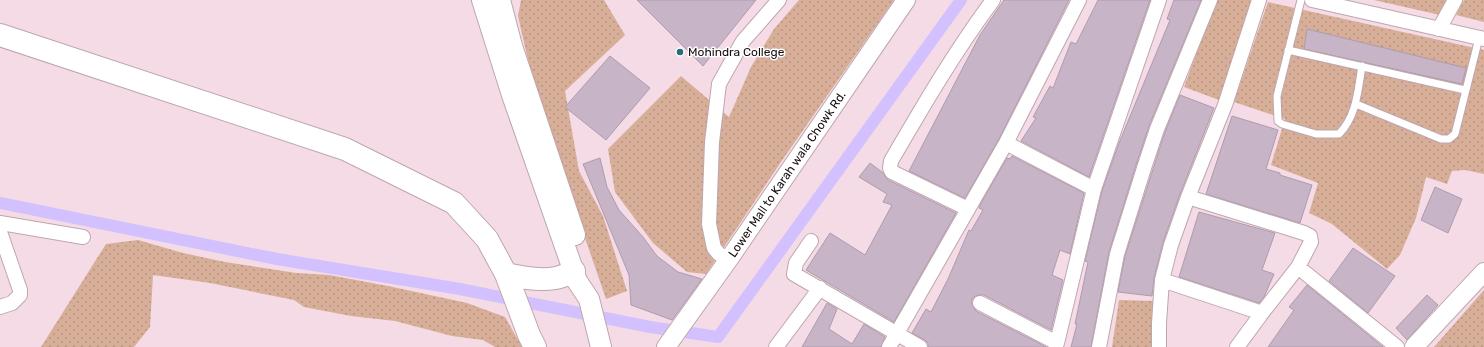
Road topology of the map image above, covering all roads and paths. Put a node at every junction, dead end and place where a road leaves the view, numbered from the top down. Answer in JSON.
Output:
{"nodes":[{"id":1,"x":482,"y":0,"type":"edge"},
{"id":2,"x":500,"y":0,"type":"edge"},
{"id":3,"x":779,"y":0,"type":"edge"},
{"id":4,"x":906,"y":0,"type":"edge"},
{"id":5,"x":993,"y":0,"type":"edge"},
{"id":6,"x":1079,"y":0,"type":"edge"},
{"id":7,"x":1159,"y":0,"type":"edge"},
{"id":8,"x":1210,"y":0,"type":"edge"},
{"id":9,"x":1259,"y":0,"type":"edge"},
{"id":10,"x":1301,"y":0,"type":"edge"},
{"id":11,"x":1312,"y":0,"type":"edge"},
{"id":12,"x":1455,"y":0,"type":"edge"},
{"id":13,"x":1439,"y":29,"type":"junction"},
{"id":14,"x":0,"y":35,"type":"edge"},
{"id":15,"x":1481,"y":39,"type":"edge"},
{"id":16,"x":1288,"y":50,"type":"junction"},
{"id":17,"x":1362,"y":66,"type":"junction"},
{"id":18,"x":1465,"y":90,"type":"junction"},
{"id":19,"x":1356,"y":104,"type":"junction"},
{"id":20,"x":1006,"y":143,"type":"junction"},
{"id":21,"x":1094,"y":189,"type":"junction"},
{"id":22,"x":1188,"y":197,"type":"junction"},
{"id":23,"x":968,"y":209,"type":"junction"},
{"id":24,"x":0,"y":223,"type":"edge"},
{"id":25,"x":0,"y":232,"type":"edge"},
{"id":26,"x":83,"y":237,"type":"dead end"},
{"id":27,"x":811,"y":241,"type":"dead end"},
{"id":28,"x":729,"y":259,"type":"junction"},
{"id":29,"x":1298,"y":267,"type":"junction"},
{"id":30,"x":574,"y":271,"type":"junction"},
{"id":31,"x":1484,"y":272,"type":"edge"},
{"id":32,"x":508,"y":279,"type":"junction"},
{"id":33,"x":1162,"y":280,"type":"junction"},
{"id":34,"x":820,"y":288,"type":"junction"},
{"id":35,"x":590,"y":301,"type":"junction"},
{"id":36,"x":980,"y":303,"type":"dead end"},
{"id":37,"x":0,"y":307,"type":"edge"},
{"id":38,"x":1262,"y":313,"type":"junction"},
{"id":39,"x":898,"y":333,"type":"junction"},
{"id":40,"x":667,"y":345,"type":"edge"},
{"id":41,"x":1056,"y":345,"type":"edge"},
{"id":42,"x":535,"y":347,"type":"edge"},
{"id":43,"x":601,"y":347,"type":"edge"},
{"id":44,"x":776,"y":347,"type":"edge"},
{"id":45,"x":889,"y":347,"type":"edge"},
{"id":46,"x":920,"y":347,"type":"edge"},
{"id":47,"x":1099,"y":347,"type":"edge"},
{"id":48,"x":1160,"y":347,"type":"edge"},
{"id":49,"x":1237,"y":347,"type":"edge"},
{"id":50,"x":1397,"y":347,"type":"edge"},
{"id":51,"x":1414,"y":347,"type":"edge"}],
"edges":[{"from":1,"to":30,"type":"main road"},
{"from":2,"to":35,"type":"main road"},
{"from":3,"to":28,"type":"street"},
{"from":4,"to":28,"type":"street","name":"Lower Mall to Karah wala Chowk Rd."},
{"from":5,"to":23,"type":"street"},
{"from":6,"to":20,"type":"street"},
{"from":7,"to":21,"type":"street"},
{"from":8,"to":47,"type":"street"},
{"from":9,"to":22,"type":"street"},
{"from":10,"to":16,"type":"lane"},
{"from":11,"to":13,"type":"street"},
{"from":12,"to":13,"type":"street"},
{"from":13,"to":15,"type":"street"},
{"from":14,"to":32,"type":"main road"},
{"from":15,"to":18,"type":"lane"},
{"from":16,"to":17,"type":"lane"},
{"from":16,"to":19,"type":"lane"},
{"from":17,"to":18,"type":"lane"},
{"from":17,"to":19,"type":"lane"},
{"from":18,"to":19,"type":"lane"},
{"from":20,"to":21,"type":"street"},
{"from":20,"to":23,"type":"street"},
{"from":21,"to":41,"type":"street"},
{"from":22,"to":29,"type":"street"},
{"from":22,"to":33,"type":"street"},
{"from":23,"to":39,"type":"street"},
{"from":24,"to":26,"type":"street"},
{"from":25,"to":37,"type":"street"},
{"from":27,"to":34,"type":"street"},
{"from":28,"to":40,"type":"street","name":"Lower Mall to Karah wala Chowk Rd."},
{"from":29,"to":38,"type":"street"},
{"from":29,"to":50,"type":"street"},
{"from":30,"to":32,"type":"main road"},
{"from":30,"to":35,"type":"main road"},
{"from":31,"to":51,"type":"street"},
{"from":32,"to":42,"type":"main road"},
{"from":33,"to":38,"type":"street"},
{"from":33,"to":48,"type":"street"},
{"from":34,"to":39,"type":"street"},
{"from":34,"to":44,"type":"street"},
{"from":35,"to":43,"type":"main road"},
{"from":36,"to":41,"type":"street"},
{"from":38,"to":49,"type":"street"},
{"from":39,"to":45,"type":"street"},
{"from":39,"to":46,"type":"street"}]}
